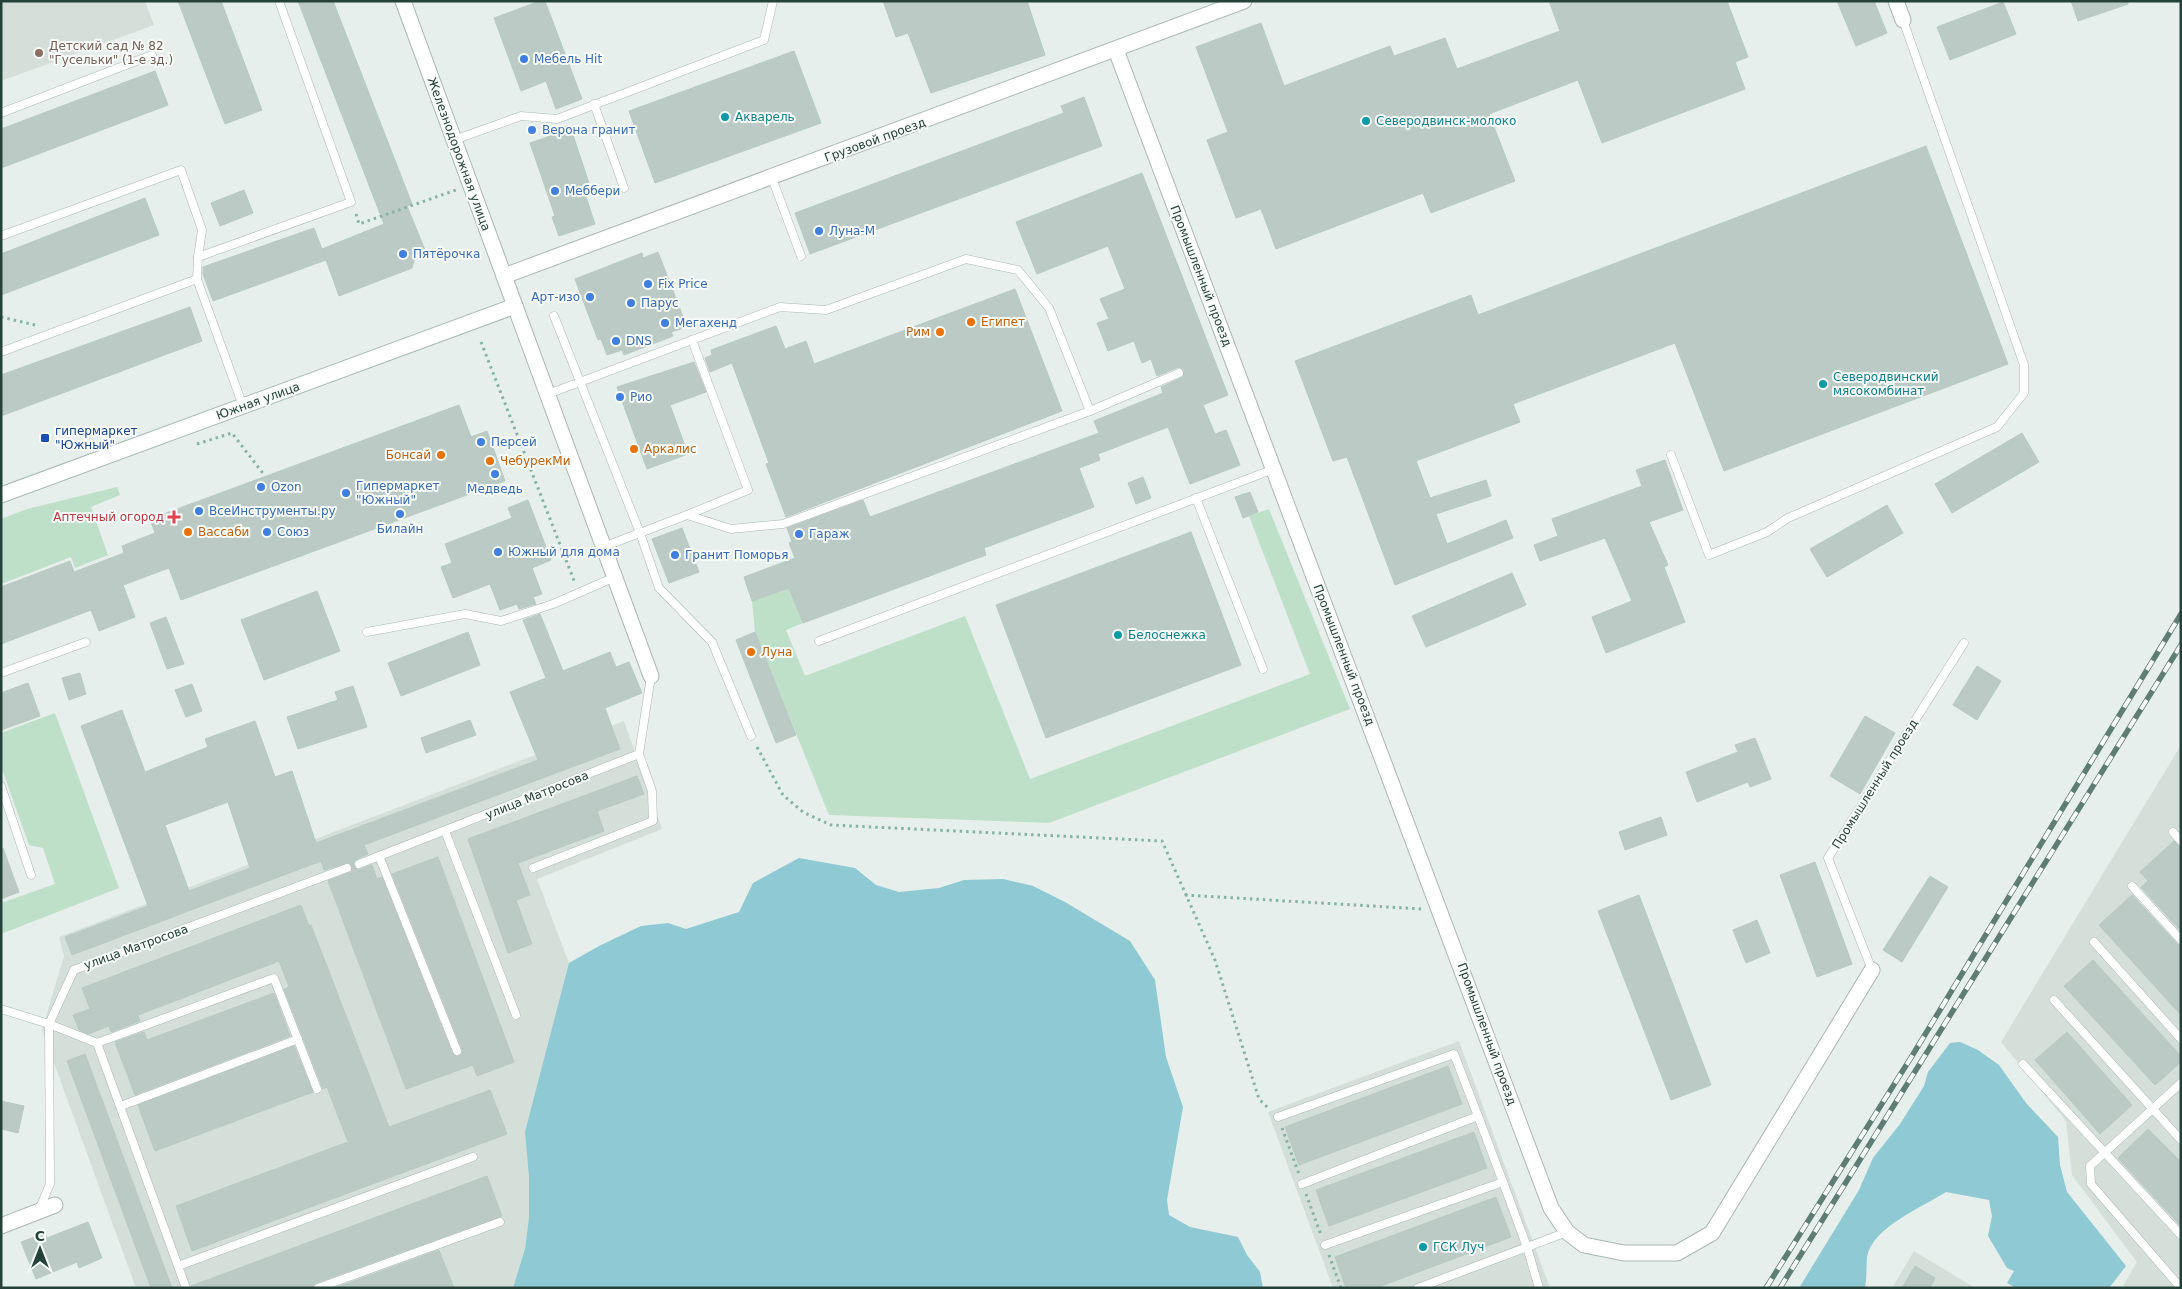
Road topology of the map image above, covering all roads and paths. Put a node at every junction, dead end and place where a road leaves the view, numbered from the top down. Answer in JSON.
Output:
{"nodes":[{"id":1,"x":279,"y":1,"type":"edge"},
{"id":2,"x":403,"y":1,"type":"edge"},
{"id":3,"x":773,"y":1,"type":"edge"},
{"id":4,"x":1896,"y":1,"type":"edge"},
{"id":5,"x":1235,"y":3,"type":"edge"},
{"id":6,"x":1903,"y":20,"type":"joint"},
{"id":7,"x":1116,"y":50,"type":"junction"},
{"id":8,"x":152,"y":55,"type":"dead end"},
{"id":9,"x":594,"y":104,"type":"junction"},
{"id":10,"x":1,"y":113,"type":"edge"},
{"id":11,"x":454,"y":140,"type":"junction"},
{"id":12,"x":772,"y":178,"type":"junction"},
{"id":13,"x":471,"y":185,"type":"junction"},
{"id":14,"x":624,"y":188,"type":"dead end"},
{"id":15,"x":351,"y":202,"type":"junction"},
{"id":16,"x":1,"y":236,"type":"edge"},
{"id":17,"x":801,"y":256,"type":"dead end"},
{"id":18,"x":198,"y":257,"type":"junction"},
{"id":19,"x":504,"y":276,"type":"junction"},
{"id":20,"x":197,"y":280,"type":"junction"},
{"id":21,"x":515,"y":306,"type":"junction"},
{"id":22,"x":554,"y":316,"type":"dead end"},
{"id":23,"x":1,"y":317,"type":"edge"},
{"id":24,"x":59,"y":331,"type":"junction"},
{"id":25,"x":692,"y":340,"type":"junction"},
{"id":26,"x":481,"y":342,"type":"dead end"},
{"id":27,"x":1,"y":352,"type":"edge"},
{"id":28,"x":1179,"y":373,"type":"dead end"},
{"id":29,"x":580,"y":383,"type":"junction"},
{"id":30,"x":548,"y":394,"type":"junction"},
{"id":31,"x":243,"y":406,"type":"junction"},
{"id":32,"x":1090,"y":411,"type":"junction"},
{"id":33,"x":197,"y":444,"type":"dead end"},
{"id":34,"x":1671,"y":455,"type":"dead end"},
{"id":35,"x":1274,"y":469,"type":"junction"},
{"id":36,"x":265,"y":476,"type":"dead end"},
{"id":37,"x":1,"y":496,"type":"edge"},
{"id":38,"x":1196,"y":498,"type":"junction"},
{"id":39,"x":687,"y":515,"type":"junction"},
{"id":40,"x":640,"y":533,"type":"junction"},
{"id":41,"x":602,"y":547,"type":"junction"},
{"id":42,"x":615,"y":577,"type":"junction"},
{"id":43,"x":579,"y":593,"type":"junction"},
{"id":44,"x":367,"y":632,"type":"dead end"},
{"id":45,"x":819,"y":641,"type":"dead end"},
{"id":46,"x":86,"y":642,"type":"dead end"},
{"id":47,"x":1964,"y":644,"type":"dead end"},
{"id":48,"x":1263,"y":670,"type":"dead end"},
{"id":49,"x":1,"y":673,"type":"edge"},
{"id":50,"x":651,"y":676,"type":"joint"},
{"id":51,"x":751,"y":736,"type":"joint"},
{"id":52,"x":639,"y":754,"type":"junction"},
{"id":53,"x":1,"y":786,"type":"edge"},
{"id":54,"x":445,"y":831,"type":"junction"},
{"id":55,"x":2173,"y":832,"type":"dead end"},
{"id":56,"x":2181,"y":841,"type":"edge"},
{"id":57,"x":379,"y":856,"type":"junction"},
{"id":58,"x":359,"y":864,"type":"dead end"},
{"id":59,"x":347,"y":868,"type":"dead end"},
{"id":60,"x":533,"y":868,"type":"dead end"},
{"id":61,"x":32,"y":875,"type":"dead end"},
{"id":62,"x":2132,"y":886,"type":"dead end"},
{"id":63,"x":1185,"y":895,"type":"junction"},
{"id":64,"x":1440,"y":910,"type":"junction"},
{"id":65,"x":2181,"y":940,"type":"edge"},
{"id":66,"x":2094,"y":942,"type":"dead end"},
{"id":67,"x":1872,"y":970,"type":"joint"},
{"id":68,"x":2054,"y":1000,"type":"dead end"},
{"id":69,"x":1,"y":1009,"type":"edge"},
{"id":70,"x":516,"y":1016,"type":"dead end"},
{"id":71,"x":49,"y":1024,"type":"junction"},
{"id":72,"x":298,"y":1039,"type":"junction"},
{"id":73,"x":2181,"y":1039,"type":"edge"},
{"id":74,"x":97,"y":1043,"type":"junction"},
{"id":75,"x":457,"y":1051,"type":"dead end"},
{"id":76,"x":2023,"y":1064,"type":"dead end"},
{"id":77,"x":2181,"y":1083,"type":"edge"},
{"id":78,"x":317,"y":1089,"type":"dead end"},
{"id":79,"x":121,"y":1106,"type":"junction"},
{"id":80,"x":2152,"y":1109,"type":"junction"},
{"id":81,"x":1278,"y":1116,"type":"junction"},
{"id":82,"x":1478,"y":1116,"type":"junction"},
{"id":83,"x":2181,"y":1140,"type":"edge"},
{"id":84,"x":2105,"y":1152,"type":"junction"},
{"id":85,"x":473,"y":1157,"type":"dead end"},
{"id":86,"x":1502,"y":1182,"type":"junction"},
{"id":87,"x":1302,"y":1184,"type":"junction"},
{"id":88,"x":55,"y":1205,"type":"dead end"},
{"id":89,"x":39,"y":1212,"type":"junction"},
{"id":90,"x":500,"y":1222,"type":"dead end"},
{"id":91,"x":1,"y":1226,"type":"edge"},
{"id":92,"x":1568,"y":1232,"type":"junction"},
{"id":93,"x":2181,"y":1234,"type":"edge"},
{"id":94,"x":1325,"y":1245,"type":"junction"},
{"id":95,"x":1527,"y":1247,"type":"junction"},
{"id":96,"x":178,"y":1266,"type":"junction"},
{"id":97,"x":186,"y":1288,"type":"edge"},
{"id":98,"x":318,"y":1288,"type":"edge"},
{"id":99,"x":1340,"y":1288,"type":"edge"},
{"id":100,"x":1418,"y":1288,"type":"edge"},
{"id":101,"x":1539,"y":1288,"type":"edge"},
{"id":102,"x":2181,"y":1288,"type":"edge"}],
"edges":[{"from":1,"to":15,"type":"lane"},
{"from":2,"to":11,"type":"street","name":"Железнодорожная улица"},
{"from":3,"to":9,"type":"lane"},
{"from":4,"to":6,"type":"street"},
{"from":5,"to":7,"type":"street","name":"Грузовой проезд"},
{"from":6,"to":34,"type":"lane"},
{"from":7,"to":12,"type":"street","name":"Грузовой проезд"},
{"from":7,"to":35,"type":"street","name":"Промышленный проезд"},
{"from":8,"to":10,"type":"lane"},
{"from":9,"to":11,"type":"lane"},
{"from":9,"to":14,"type":"lane"},
{"from":11,"to":13,"type":"street","name":"Железнодорожная улица"},
{"from":12,"to":17,"type":"lane"},
{"from":12,"to":19,"type":"street","name":"Грузовой проезд"},
{"from":13,"to":15,"type":"path"},
{"from":13,"to":19,"type":"street","name":"Железнодорожная улица"},
{"from":15,"to":18,"type":"lane"},
{"from":16,"to":18,"type":"lane"},
{"from":18,"to":20,"type":"lane"},
{"from":19,"to":21,"type":"street","name":"Железнодорожная улица"},
{"from":20,"to":24,"type":"lane"},
{"from":20,"to":31,"type":"lane"},
{"from":21,"to":30,"type":"street","name":"Железнодорожная улица"},
{"from":21,"to":31,"type":"street","name":"Южная улица"},
{"from":22,"to":29,"type":"lane"},
{"from":23,"to":24,"type":"path"},
{"from":24,"to":27,"type":"lane"},
{"from":25,"to":29,"type":"lane"},
{"from":25,"to":32,"type":"lane"},
{"from":25,"to":39,"type":"lane"},
{"from":26,"to":43,"type":"path"},
{"from":28,"to":32,"type":"lane"},
{"from":29,"to":30,"type":"lane"},
{"from":29,"to":40,"type":"lane"},
{"from":30,"to":41,"type":"street","name":"Железнодорожная улица"},
{"from":31,"to":37,"type":"street","name":"Южная улица"},
{"from":32,"to":39,"type":"lane"},
{"from":33,"to":36,"type":"path"},
{"from":35,"to":38,"type":"lane"},
{"from":35,"to":64,"type":"street","name":"Промышленный проезд"},
{"from":38,"to":45,"type":"lane"},
{"from":38,"to":48,"type":"lane"},
{"from":39,"to":40,"type":"lane"},
{"from":40,"to":41,"type":"lane"},
{"from":40,"to":51,"type":"lane"},
{"from":41,"to":42,"type":"street","name":"Железнодорожная улица"},
{"from":42,"to":43,"type":"lane"},
{"from":42,"to":50,"type":"street","name":"Железнодорожная улица"},
{"from":43,"to":44,"type":"lane"},
{"from":46,"to":49,"type":"lane"},
{"from":47,"to":67,"type":"lane","name":"Промышленный проезд"},
{"from":50,"to":52,"type":"lane"},
{"from":51,"to":63,"type":"path"},
{"from":52,"to":54,"type":"lane","name":"улица Матросова"},
{"from":52,"to":60,"type":"lane"},
{"from":53,"to":61,"type":"lane"},
{"from":54,"to":57,"type":"lane","name":"улица Матросова"},
{"from":54,"to":70,"type":"lane"},
{"from":55,"to":56,"type":"lane"},
{"from":57,"to":58,"type":"lane","name":"улица Матросова"},
{"from":57,"to":75,"type":"lane"},
{"from":59,"to":71,"type":"lane","name":"улица Матросова"},
{"from":62,"to":65,"type":"lane"},
{"from":63,"to":64,"type":"path"},
{"from":63,"to":81,"type":"path"},
{"from":64,"to":92,"type":"street","name":"Промышленный проезд"},
{"from":66,"to":73,"type":"lane"},
{"from":67,"to":92,"type":"street","name":"Промышленный проезд"},
{"from":68,"to":80,"type":"lane"},
{"from":69,"to":71,"type":"lane"},
{"from":71,"to":74,"type":"lane"},
{"from":71,"to":89,"type":"lane","name":"улица Матросова"},
{"from":72,"to":74,"type":"lane"},
{"from":72,"to":78,"type":"lane"},
{"from":72,"to":79,"type":"lane"},
{"from":74,"to":79,"type":"lane"},
{"from":76,"to":84,"type":"lane"},
{"from":77,"to":80,"type":"lane"},
{"from":79,"to":96,"type":"lane"},
{"from":80,"to":83,"type":"lane"},
{"from":80,"to":84,"type":"lane"},
{"from":81,"to":82,"type":"lane"},
{"from":81,"to":87,"type":"path"},
{"from":82,"to":86,"type":"lane"},
{"from":82,"to":87,"type":"lane"},
{"from":84,"to":93,"type":"lane"},
{"from":84,"to":102,"type":"lane"},
{"from":85,"to":96,"type":"lane"},
{"from":86,"to":94,"type":"lane"},
{"from":86,"to":95,"type":"lane"},
{"from":87,"to":94,"type":"path"},
{"from":88,"to":89,"type":"street"},
{"from":89,"to":91,"type":"street"},
{"from":90,"to":98,"type":"lane"},
{"from":92,"to":95,"type":"lane"},
{"from":94,"to":99,"type":"path"},
{"from":95,"to":100,"type":"lane"},
{"from":95,"to":101,"type":"lane"},
{"from":96,"to":97,"type":"lane"}]}
